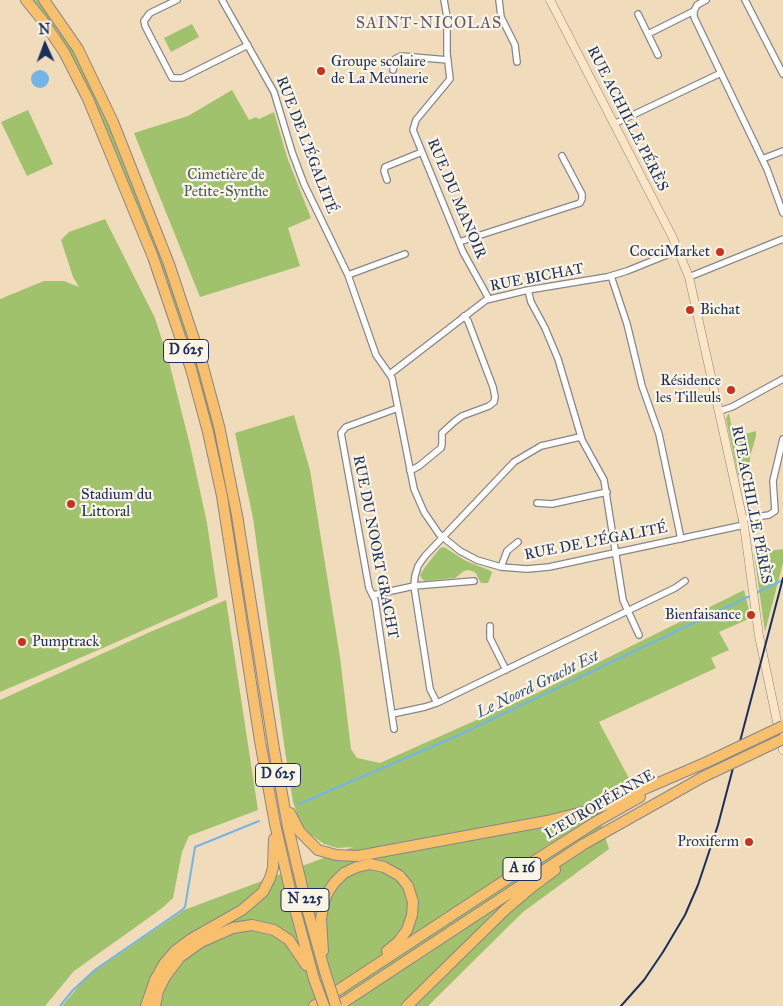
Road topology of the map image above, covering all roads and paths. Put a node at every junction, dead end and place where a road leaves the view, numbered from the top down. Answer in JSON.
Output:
{"nodes":[{"id":1,"x":26,"y":0,"type":"edge"},
{"id":2,"x":44,"y":0,"type":"edge"},
{"id":3,"x":177,"y":0,"type":"edge"},
{"id":4,"x":222,"y":0,"type":"edge"},
{"id":5,"x":444,"y":0,"type":"edge"},
{"id":6,"x":499,"y":0,"type":"edge"},
{"id":7,"x":550,"y":0,"type":"edge"},
{"id":8,"x":706,"y":0,"type":"edge"},
{"id":9,"x":745,"y":0,"type":"edge"},
{"id":10,"x":694,"y":11,"type":"junction"},
{"id":11,"x":638,"y":14,"type":"dead end"},
{"id":12,"x":648,"y":34,"type":"junction"},
{"id":13,"x":248,"y":45,"type":"junction"},
{"id":14,"x":658,"y":55,"type":"dead end"},
{"id":15,"x":448,"y":60,"type":"junction"},
{"id":16,"x":517,"y":62,"type":"dead end"},
{"id":17,"x":394,"y":70,"type":"dead end"},
{"id":18,"x":721,"y":73,"type":"junction"},
{"id":19,"x":783,"y":74,"type":"edge"},
{"id":20,"x":614,"y":124,"type":"junction"},
{"id":21,"x":783,"y":151,"type":"edge"},
{"id":22,"x":422,"y":152,"type":"junction"},
{"id":23,"x":562,"y":156,"type":"dead end"},
{"id":24,"x":762,"y":159,"type":"junction"},
{"id":25,"x":387,"y":180,"type":"dead end"},
{"id":26,"x":783,"y":213,"type":"edge"},
{"id":27,"x":783,"y":239,"type":"edge"},
{"id":28,"x":459,"y":242,"type":"junction"},
{"id":29,"x":679,"y":250,"type":"junction"},
{"id":30,"x":405,"y":254,"type":"dead end"},
{"id":31,"x":348,"y":275,"type":"junction"},
{"id":32,"x":612,"y":276,"type":"junction"},
{"id":33,"x":689,"y":277,"type":"junction"},
{"id":34,"x":528,"y":290,"type":"junction"},
{"id":35,"x":489,"y":298,"type":"junction"},
{"id":36,"x":464,"y":316,"type":"junction"},
{"id":37,"x":390,"y":374,"type":"junction"},
{"id":38,"x":783,"y":380,"type":"edge"},
{"id":39,"x":398,"y":408,"type":"junction"},
{"id":40,"x":719,"y":411,"type":"junction"},
{"id":41,"x":580,"y":437,"type":"junction"},
{"id":42,"x":783,"y":439,"type":"edge"},
{"id":43,"x":410,"y":470,"type":"junction"},
{"id":44,"x":607,"y":492,"type":"junction"},
{"id":45,"x":537,"y":503,"type":"dead end"},
{"id":46,"x":743,"y":522,"type":"junction"},
{"id":47,"x":443,"y":537,"type":"junction"},
{"id":48,"x":681,"y":539,"type":"junction"},
{"id":49,"x":518,"y":542,"type":"dead end"},
{"id":50,"x":616,"y":553,"type":"junction"},
{"id":51,"x":501,"y":567,"type":"junction"},
{"id":52,"x":474,"y":581,"type":"dead end"},
{"id":53,"x":685,"y":581,"type":"dead end"},
{"id":54,"x":414,"y":586,"type":"junction"},
{"id":55,"x":373,"y":595,"type":"junction"},
{"id":56,"x":628,"y":612,"type":"junction"},
{"id":57,"x":490,"y":626,"type":"dead end"},
{"id":58,"x":639,"y":635,"type":"dead end"},
{"id":59,"x":506,"y":670,"type":"junction"},
{"id":60,"x":437,"y":703,"type":"junction"},
{"id":61,"x":392,"y":714,"type":"junction"},
{"id":62,"x":783,"y":726,"type":"edge"},
{"id":63,"x":394,"y":730,"type":"dead end"},
{"id":64,"x":783,"y":739,"type":"edge"},
{"id":65,"x":783,"y":750,"type":"edge"},
{"id":66,"x":707,"y":762,"type":"junction"},
{"id":67,"x":280,"y":786,"type":"junction"},
{"id":68,"x":269,"y":792,"type":"junction"},
{"id":69,"x":626,"y":819,"type":"junction"},
{"id":70,"x":288,"y":827,"type":"joint"},
{"id":71,"x":281,"y":853,"type":"joint"},
{"id":72,"x":325,"y":972,"type":"junction"},
{"id":73,"x":314,"y":979,"type":"junction"},
{"id":74,"x":343,"y":987,"type":"junction"},
{"id":75,"x":146,"y":1006,"type":"edge"},
{"id":76,"x":155,"y":1006,"type":"edge"},
{"id":77,"x":314,"y":1006,"type":"edge"},
{"id":78,"x":324,"y":1006,"type":"edge"},
{"id":79,"x":337,"y":1006,"type":"edge"},
{"id":80,"x":407,"y":1006,"type":"edge"}],
"edges":[{"from":1,"to":68,"type":"highway","number":"D 625"},
{"from":2,"to":67,"type":"highway","number":"D 625"},
{"from":3,"to":13,"type":"street"},
{"from":4,"to":13,"type":"street","name":"RUE DE L'ÉGALITÉ"},
{"from":5,"to":15,"type":"street","name":"RUE DU MANOIR"},
{"from":6,"to":16,"type":"street"},
{"from":7,"to":20,"type":"street","name":"RUE ACHILLE PÉRÈS"},
{"from":8,"to":10,"type":"street"},
{"from":9,"to":19,"type":"street"},
{"from":10,"to":12,"type":"street"},
{"from":10,"to":18,"type":"street"},
{"from":11,"to":12,"type":"street"},
{"from":12,"to":14,"type":"street"},
{"from":13,"to":31,"type":"street","name":"RUE DE L'ÉGALITÉ"},
{"from":15,"to":17,"type":"street"},
{"from":15,"to":22,"type":"street","name":"RUE DU MANOIR"},
{"from":18,"to":20,"type":"street"},
{"from":18,"to":24,"type":"street"},
{"from":20,"to":29,"type":"street","name":"RUE ACHILLE PÉRÈS"},
{"from":21,"to":24,"type":"street"},
{"from":22,"to":25,"type":"street"},
{"from":22,"to":28,"type":"street","name":"RUE DU MANOIR"},
{"from":23,"to":28,"type":"street"},
{"from":24,"to":26,"type":"street"},
{"from":27,"to":33,"type":"street"},
{"from":28,"to":35,"type":"street","name":"RUE DU MANOIR"},
{"from":29,"to":32,"type":"street","name":"RUE BICHAT"},
{"from":29,"to":33,"type":"street","name":"RUE ACHILLE PÉRÈS"},
{"from":30,"to":31,"type":"street"},
{"from":31,"to":37,"type":"street","name":"RUE DE L'ÉGALITÉ"},
{"from":32,"to":34,"type":"street","name":"RUE BICHAT"},
{"from":32,"to":48,"type":"street"},
{"from":33,"to":40,"type":"street","name":"RUE ACHILLE PÉRÈS"},
{"from":34,"to":35,"type":"street","name":"RUE BICHAT"},
{"from":34,"to":41,"type":"street"},
{"from":35,"to":36,"type":"street","name":"RUE BICHAT"},
{"from":36,"to":37,"type":"street","name":"RUE BICHAT"},
{"from":36,"to":43,"type":"street"},
{"from":37,"to":39,"type":"street","name":"RUE DE L'ÉGALITÉ"},
{"from":38,"to":40,"type":"street"},
{"from":39,"to":43,"type":"street","name":"RUE DE L'ÉGALITÉ"},
{"from":39,"to":55,"type":"street","name":"RUE DU NOORT GRACHT"},
{"from":40,"to":46,"type":"street","name":"RUE ACHILLE PÉRÈS"},
{"from":41,"to":44,"type":"street"},
{"from":41,"to":47,"type":"street"},
{"from":42,"to":46,"type":"street","name":"RUE DE L'ÉGALITÉ"},
{"from":43,"to":47,"type":"street","name":"RUE DE L'ÉGALITÉ"},
{"from":44,"to":45,"type":"street"},
{"from":44,"to":50,"type":"street"},
{"from":46,"to":48,"type":"street","name":"RUE DE L'ÉGALITÉ"},
{"from":46,"to":65,"type":"street","name":"RUE ACHILLE PÉRÈS"},
{"from":47,"to":51,"type":"street","name":"RUE DE L'ÉGALITÉ"},
{"from":47,"to":54,"type":"street"},
{"from":48,"to":50,"type":"street","name":"RUE DE L'ÉGALITÉ"},
{"from":49,"to":51,"type":"street"},
{"from":50,"to":51,"type":"street","name":"RUE DE L'ÉGALITÉ"},
{"from":50,"to":56,"type":"street"},
{"from":52,"to":54,"type":"street"},
{"from":53,"to":56,"type":"street"},
{"from":54,"to":55,"type":"street"},
{"from":54,"to":60,"type":"street"},
{"from":55,"to":61,"type":"street","name":"RUE DU NOORT GRACHT"},
{"from":56,"to":58,"type":"street"},
{"from":56,"to":59,"type":"street"},
{"from":57,"to":59,"type":"street"},
{"from":59,"to":60,"type":"street"},
{"from":60,"to":61,"type":"street"},
{"from":61,"to":63,"type":"street","name":"RUE DU NOORT GRACHT"},
{"from":62,"to":66,"type":"highway","name":"L'EUROPÉENNE","number":"A 16","bridge":true},
{"from":64,"to":69,"type":"highway","name":"L'EUROPÉENNE","number":"A 16","bridge":true},
{"from":66,"to":67,"type":"highway"},
{"from":66,"to":74,"type":"highway","name":"L'EUROPÉENNE","number":"A 16"},
{"from":67,"to":70,"type":"highway","number":"D 625"},
{"from":68,"to":71,"type":"highway","number":"D 625"},
{"from":68,"to":75,"type":"highway"},
{"from":69,"to":79,"type":"highway","name":"L'EUROPÉENNE","number":"A 16"},
{"from":69,"to":80,"type":"highway"},
{"from":70,"to":72,"type":"highway","number":"N 225"},
{"from":71,"to":73,"type":"highway","number":"N 225"},
{"from":72,"to":74,"type":"highway"},
{"from":72,"to":79,"type":"highway","number":"N 225","bridge":true},
{"from":73,"to":76,"type":"highway"},
{"from":73,"to":78,"type":"highway","number":"N 225","bridge":true},
{"from":74,"to":77,"type":"highway","name":"L'EUROPÉENNE","number":"A 16"}]}
